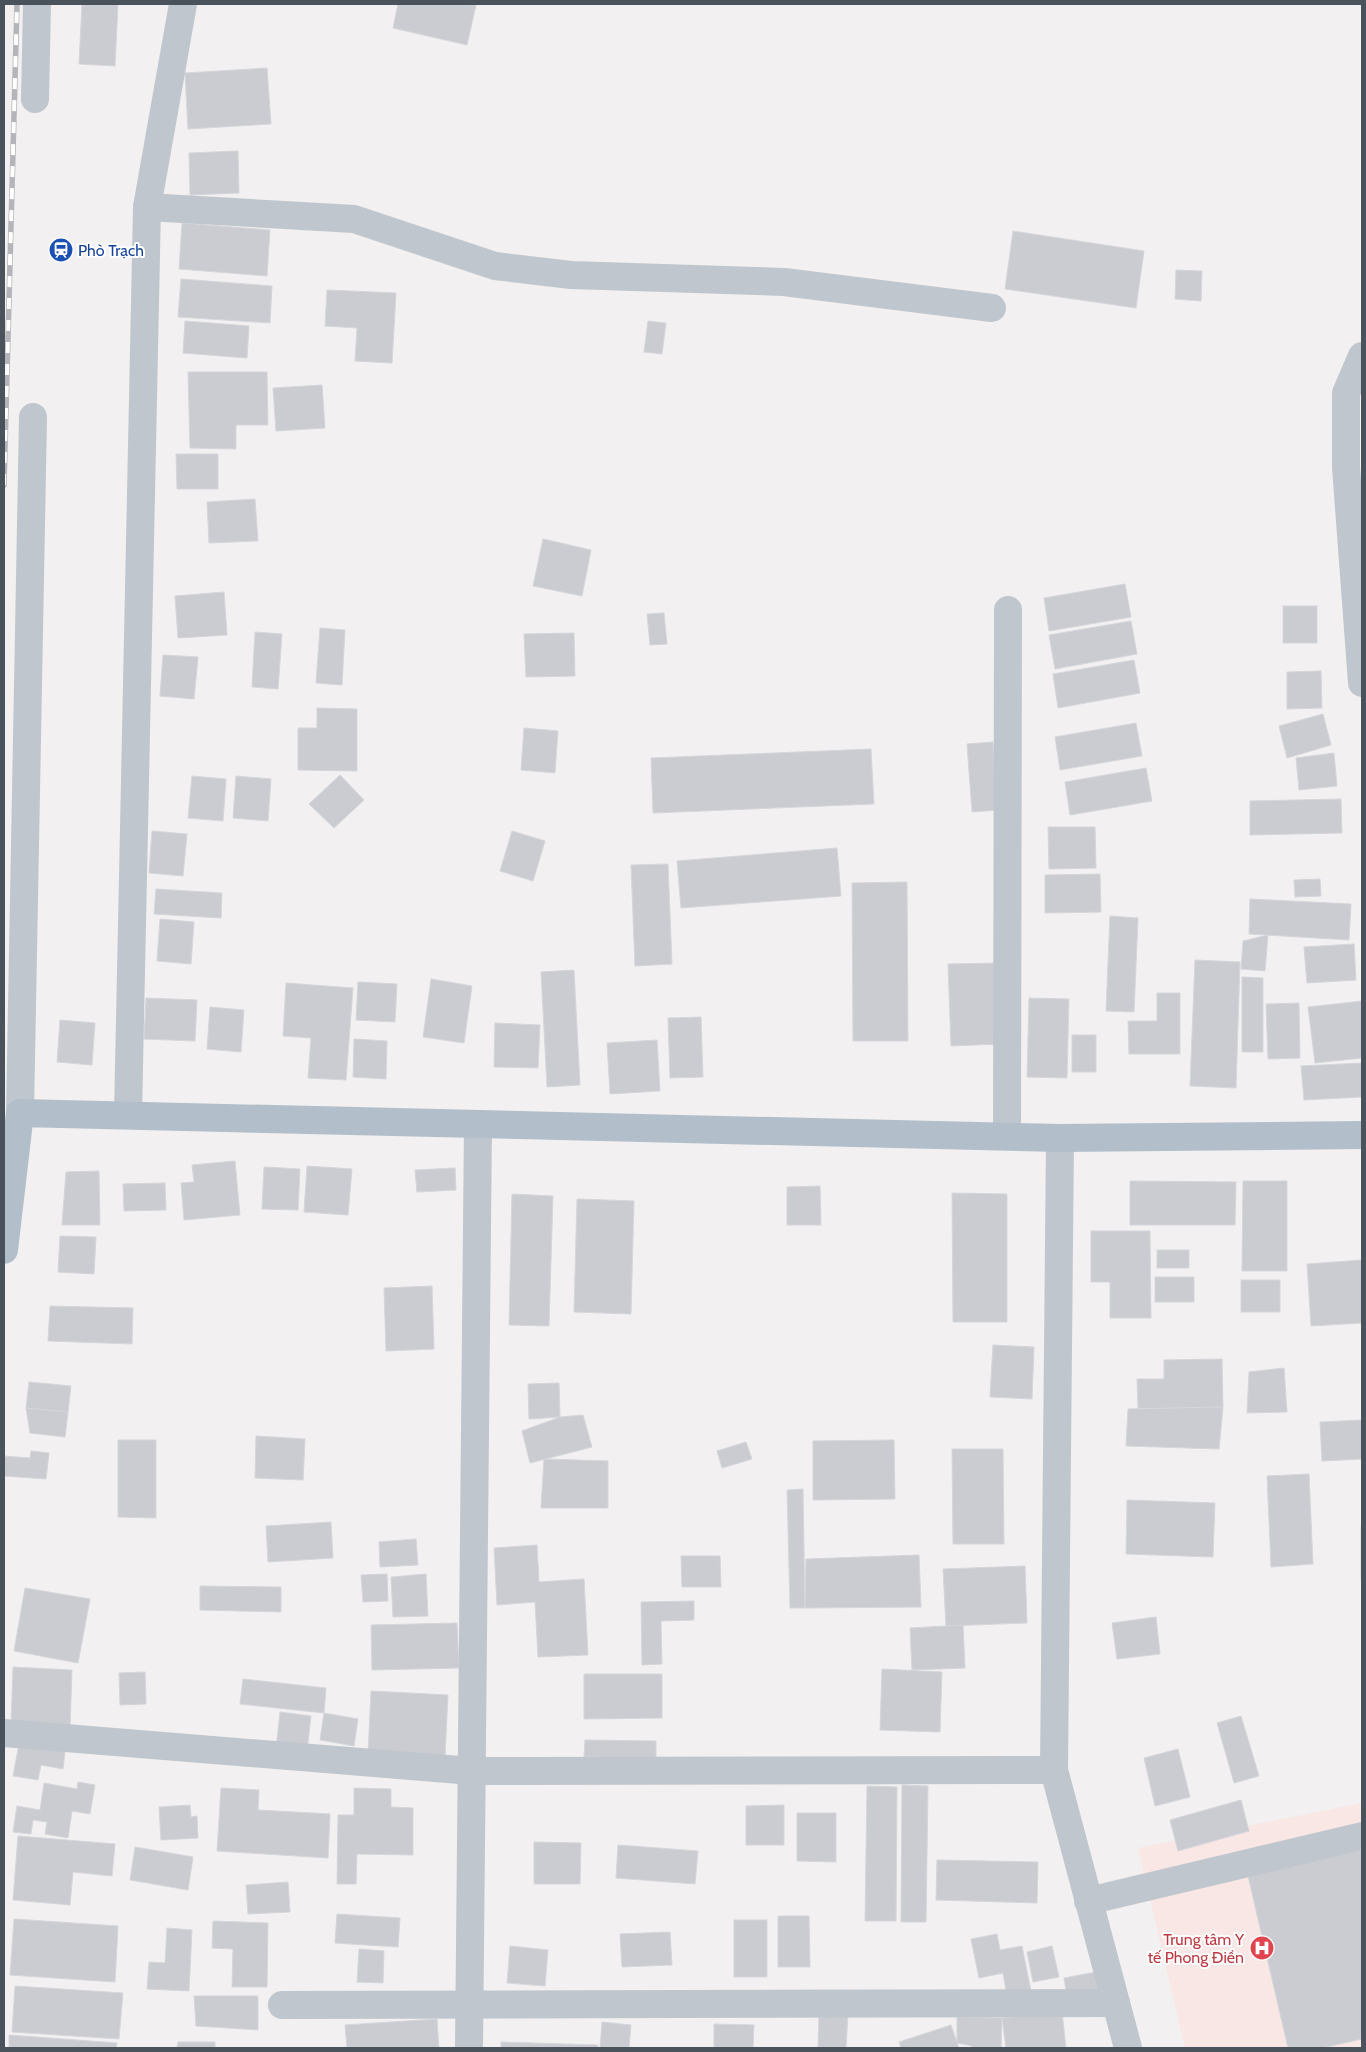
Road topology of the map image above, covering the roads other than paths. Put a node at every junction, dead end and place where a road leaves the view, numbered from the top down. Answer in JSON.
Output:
{"nodes":[{"id":1,"x":37,"y":4,"type":"edge"},
{"id":2,"x":184,"y":4,"type":"edge"},
{"id":3,"x":35,"y":99,"type":"dead end"},
{"id":4,"x":147,"y":207,"type":"junction"},
{"id":5,"x":992,"y":308,"type":"dead end"},
{"id":6,"x":1362,"y":356,"type":"edge"},
{"id":7,"x":33,"y":417,"type":"dead end"},
{"id":8,"x":1008,"y":610,"type":"dead end"},
{"id":9,"x":1362,"y":683,"type":"edge"},
{"id":10,"x":20,"y":1113,"type":"junction"},
{"id":11,"x":128,"y":1115,"type":"junction"},
{"id":12,"x":478,"y":1124,"type":"junction"},
{"id":13,"x":1362,"y":1135,"type":"edge"},
{"id":14,"x":1007,"y":1136,"type":"junction"},
{"id":15,"x":1060,"y":1138,"type":"junction"},
{"id":16,"x":4,"y":1250,"type":"edge"},
{"id":17,"x":4,"y":1733,"type":"edge"},
{"id":18,"x":1054,"y":1770,"type":"junction"},
{"id":19,"x":472,"y":1771,"type":"junction"},
{"id":20,"x":1362,"y":1836,"type":"edge"},
{"id":21,"x":1088,"y":1901,"type":"junction"},
{"id":22,"x":1116,"y":2003,"type":"junction"},
{"id":23,"x":470,"y":2004,"type":"junction"},
{"id":24,"x":282,"y":2005,"type":"dead end"},
{"id":25,"x":469,"y":2048,"type":"edge"},
{"id":26,"x":1128,"y":2048,"type":"edge"}],
"edges":[{"from":1,"to":3,"type":"street"},
{"from":2,"to":4,"type":"street"},
{"from":4,"to":5,"type":"street"},
{"from":4,"to":11,"type":"street"},
{"from":6,"to":9,"type":"street"},
{"from":7,"to":10,"type":"street"},
{"from":8,"to":14,"type":"street"},
{"from":10,"to":11,"type":"main road"},
{"from":10,"to":16,"type":"main road"},
{"from":11,"to":12,"type":"main road"},
{"from":12,"to":14,"type":"main road"},
{"from":12,"to":19,"type":"street"},
{"from":13,"to":15,"type":"main road"},
{"from":14,"to":15,"type":"main road"},
{"from":15,"to":18,"type":"street"},
{"from":17,"to":19,"type":"street"},
{"from":18,"to":19,"type":"street"},
{"from":18,"to":21,"type":"street"},
{"from":19,"to":23,"type":"street"},
{"from":20,"to":21,"type":"street"},
{"from":21,"to":22,"type":"street"},
{"from":22,"to":23,"type":"street"},
{"from":22,"to":26,"type":"street"},
{"from":23,"to":24,"type":"street"},
{"from":23,"to":25,"type":"street"}]}
